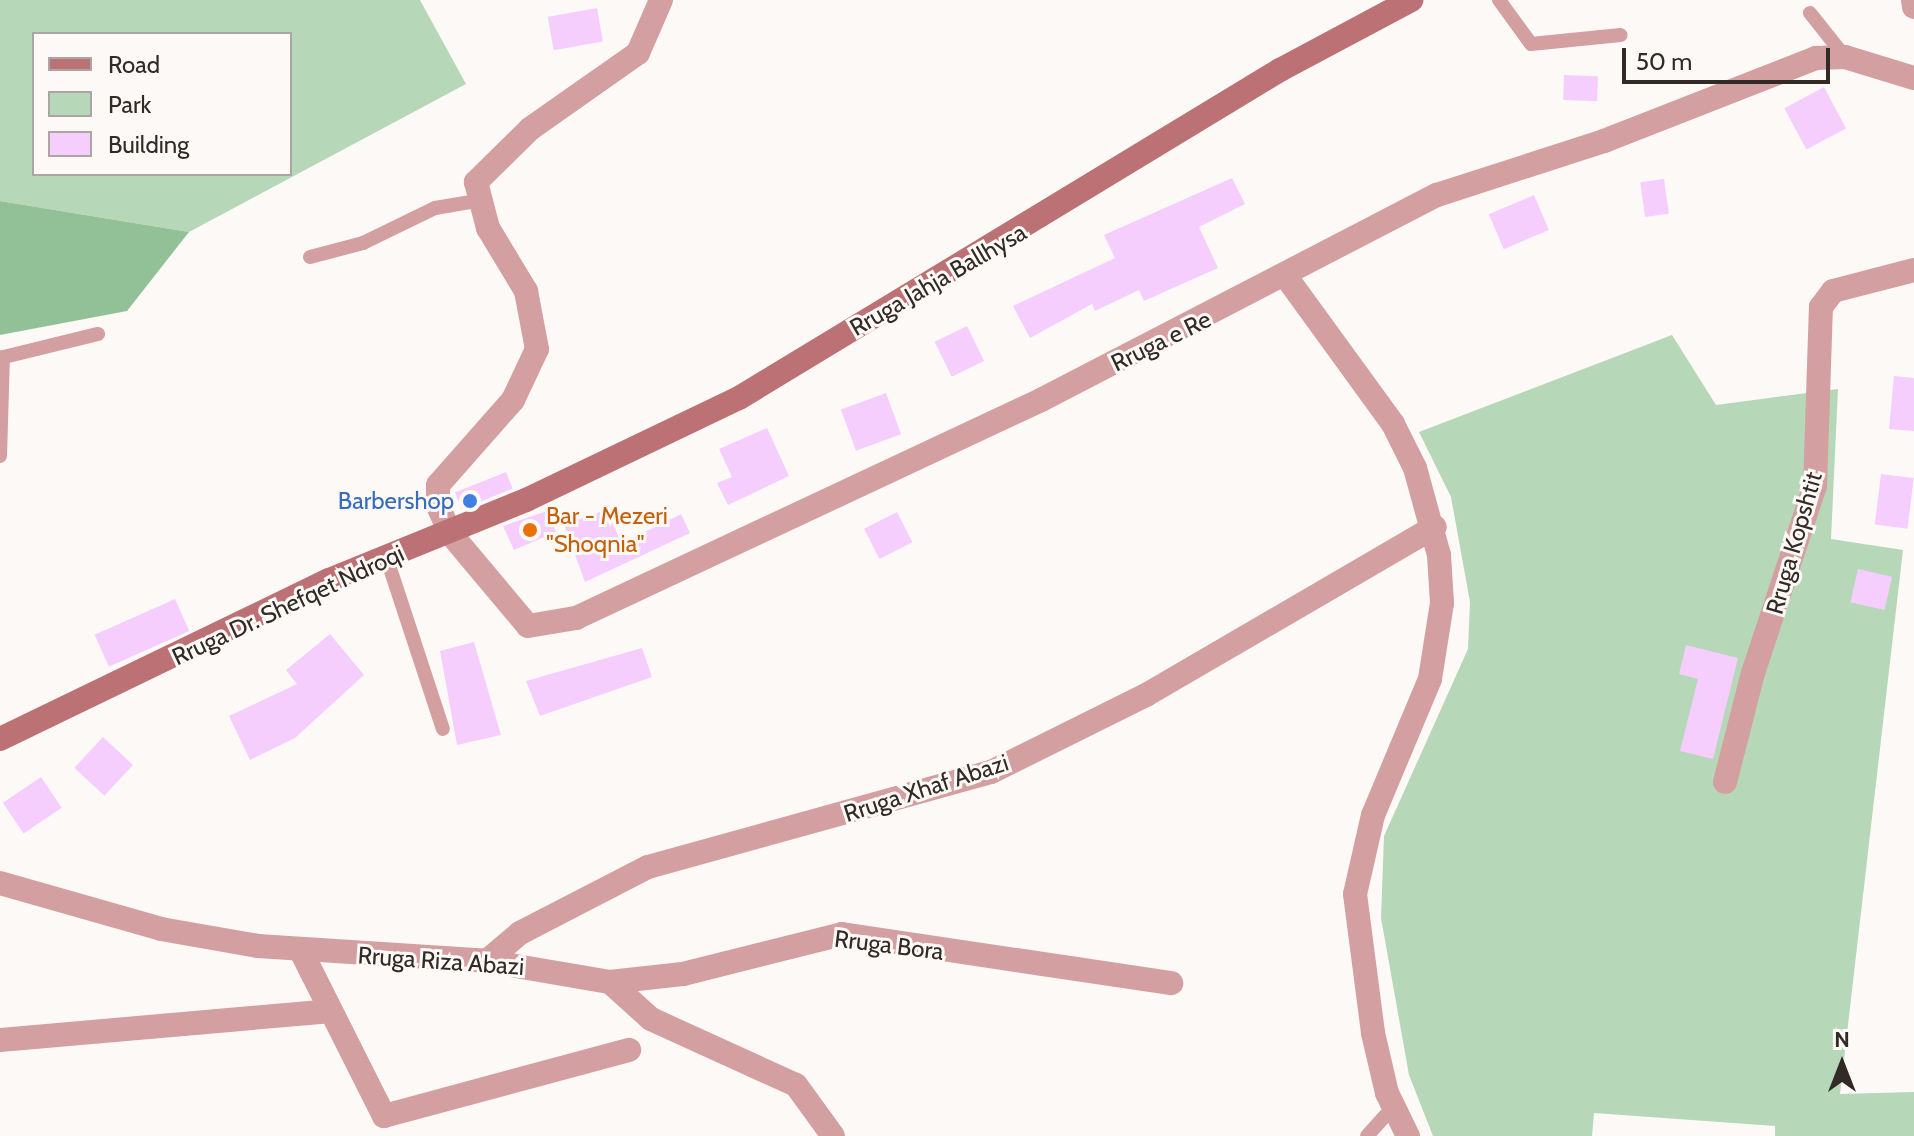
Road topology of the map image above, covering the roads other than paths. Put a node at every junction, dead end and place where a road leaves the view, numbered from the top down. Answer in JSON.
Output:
{"nodes":[{"id":1,"x":661,"y":0,"type":"edge"},
{"id":2,"x":1411,"y":0,"type":"edge"},
{"id":3,"x":1499,"y":0,"type":"edge"},
{"id":4,"x":1913,"y":0,"type":"edge"},
{"id":5,"x":1914,"y":7,"type":"edge"},
{"id":6,"x":1810,"y":13,"type":"dead end"},
{"id":7,"x":1621,"y":35,"type":"dead end"},
{"id":8,"x":1845,"y":57,"type":"junction"},
{"id":9,"x":1914,"y":78,"type":"edge"},
{"id":10,"x":477,"y":201,"type":"junction"},
{"id":11,"x":310,"y":257,"type":"dead end"},
{"id":12,"x":1914,"y":270,"type":"edge"},
{"id":13,"x":1287,"y":278,"type":"junction"},
{"id":14,"x":98,"y":334,"type":"dead end"},
{"id":15,"x":1,"y":358,"type":"edge"},
{"id":16,"x":0,"y":456,"type":"edge"},
{"id":17,"x":1435,"y":527,"type":"junction"},
{"id":18,"x":450,"y":533,"type":"junction"},
{"id":19,"x":386,"y":556,"type":"junction"},
{"id":20,"x":443,"y":729,"type":"dead end"},
{"id":21,"x":0,"y":739,"type":"edge"},
{"id":22,"x":1725,"y":782,"type":"dead end"},
{"id":23,"x":0,"y":883,"type":"edge"},
{"id":24,"x":300,"y":949,"type":"junction"},
{"id":25,"x":487,"y":961,"type":"junction"},
{"id":26,"x":610,"y":982,"type":"junction"},
{"id":27,"x":1171,"y":983,"type":"dead end"},
{"id":28,"x":329,"y":1011,"type":"junction"},
{"id":29,"x":0,"y":1040,"type":"edge"},
{"id":30,"x":629,"y":1050,"type":"dead end"},
{"id":31,"x":1393,"y":1107,"type":"junction"},
{"id":32,"x":827,"y":1134,"type":"edge"},
{"id":33,"x":1367,"y":1136,"type":"edge"},
{"id":34,"x":1408,"y":1136,"type":"edge"}],
"edges":[{"from":1,"to":10,"type":"street"},
{"from":2,"to":18,"type":"main road","name":"Rruga Jahja Ballhysa"},
{"from":3,"to":7,"type":"lane"},
{"from":4,"to":5,"type":"street"},
{"from":6,"to":8,"type":"lane"},
{"from":8,"to":9,"type":"street","name":"Rruga e Re"},
{"from":8,"to":13,"type":"street","name":"Rruga e Re"},
{"from":10,"to":11,"type":"lane"},
{"from":10,"to":18,"type":"street"},
{"from":12,"to":22,"type":"street","name":"Rruga Kopshtit"},
{"from":13,"to":17,"type":"street"},
{"from":13,"to":18,"type":"street","name":"Rruga e Re"},
{"from":14,"to":15,"type":"lane"},
{"from":15,"to":16,"type":"lane"},
{"from":17,"to":25,"type":"street","name":"Rruga Xhaf Abazi"},
{"from":17,"to":31,"type":"street"},
{"from":18,"to":19,"type":"main road","name":"Rruga Dr. Shefqet Ndroqi"},
{"from":19,"to":20,"type":"lane"},
{"from":19,"to":21,"type":"main road","name":"Rruga Dr. Shefqet Ndroqi"},
{"from":23,"to":24,"type":"street","name":"Rruga Riza Abazi"},
{"from":24,"to":25,"type":"street","name":"Rruga Riza Abazi"},
{"from":24,"to":28,"type":"street"},
{"from":25,"to":26,"type":"street","name":"Rruga Riza Abazi"},
{"from":26,"to":27,"type":"street","name":"Rruga Bora"},
{"from":26,"to":32,"type":"street"},
{"from":28,"to":29,"type":"street"},
{"from":28,"to":30,"type":"street"},
{"from":31,"to":33,"type":"lane"},
{"from":31,"to":34,"type":"street"}]}
